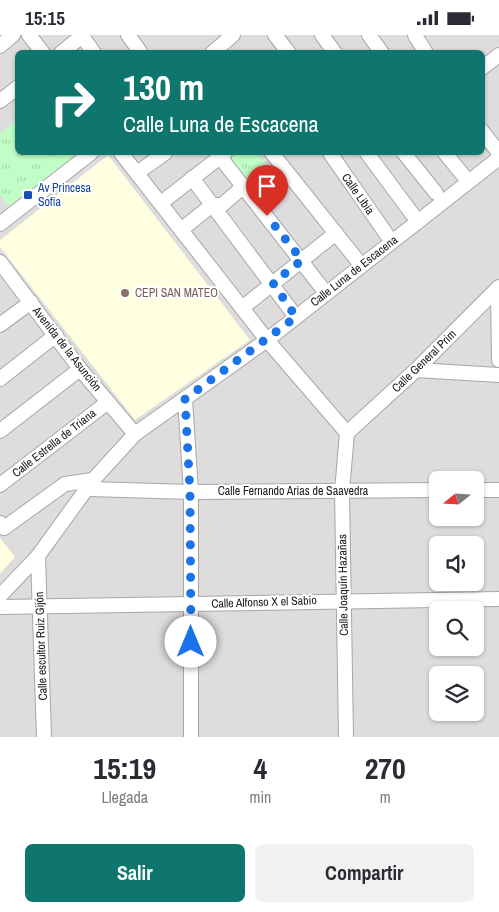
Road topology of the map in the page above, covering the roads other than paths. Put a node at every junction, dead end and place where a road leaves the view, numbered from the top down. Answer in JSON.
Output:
{"nodes":[{"id":1,"x":13,"y":35,"type":"edge"},
{"id":2,"x":29,"y":35,"type":"edge"},
{"id":3,"x":128,"y":35,"type":"edge"},
{"id":4,"x":233,"y":35,"type":"edge"},
{"id":5,"x":275,"y":35,"type":"edge"},
{"id":6,"x":322,"y":35,"type":"edge"},
{"id":7,"x":369,"y":35,"type":"edge"},
{"id":8,"x":415,"y":35,"type":"edge"},
{"id":9,"x":76,"y":37,"type":"edge"},
{"id":10,"x":0,"y":46,"type":"edge"},
{"id":11,"x":41,"y":50,"type":"edge"},
{"id":12,"x":63,"y":50,"type":"edge"},
{"id":13,"x":91,"y":50,"type":"edge"},
{"id":14,"x":139,"y":50,"type":"edge"},
{"id":15,"x":216,"y":50,"type":"edge"},
{"id":16,"x":287,"y":50,"type":"edge"},
{"id":17,"x":333,"y":50,"type":"edge"},
{"id":18,"x":380,"y":50,"type":"edge"},
{"id":19,"x":424,"y":50,"type":"edge"},
{"id":20,"x":499,"y":55,"type":"edge"},
{"id":21,"x":485,"y":65,"type":"edge"},
{"id":22,"x":15,"y":89,"type":"edge"},
{"id":23,"x":0,"y":101,"type":"edge"},
{"id":24,"x":485,"y":135,"type":"edge"},
{"id":25,"x":499,"y":153,"type":"edge"},
{"id":26,"x":88,"y":155,"type":"edge"},
{"id":27,"x":123,"y":155,"type":"edge"},
{"id":28,"x":162,"y":155,"type":"edge"},
{"id":29,"x":223,"y":155,"type":"edge"},
{"id":30,"x":274,"y":155,"type":"edge"},
{"id":31,"x":331,"y":155,"type":"edge"},
{"id":32,"x":369,"y":155,"type":"edge"},
{"id":33,"x":406,"y":155,"type":"edge"},
{"id":34,"x":447,"y":155,"type":"edge"},
{"id":35,"x":499,"y":158,"type":"edge"},
{"id":36,"x":137,"y":173,"type":"junction"},
{"id":37,"x":463,"y":175,"type":"dead end"},
{"id":38,"x":192,"y":178,"type":"junction"},
{"id":39,"x":244,"y":187,"type":"junction"},
{"id":40,"x":436,"y":193,"type":"dead end"},
{"id":41,"x":161,"y":203,"type":"junction"},
{"id":42,"x":212,"y":205,"type":"junction"},
{"id":43,"x":413,"y":215,"type":"dead end"},
{"id":44,"x":0,"y":224,"type":"edge"},
{"id":45,"x":181,"y":230,"type":"junction"},
{"id":46,"x":336,"y":233,"type":"junction"},
{"id":47,"x":387,"y":235,"type":"dead end"},
{"id":48,"x":302,"y":260,"type":"junction"},
{"id":49,"x":0,"y":262,"type":"edge"},
{"id":50,"x":361,"y":265,"type":"junction"},
{"id":51,"x":273,"y":283,"type":"junction"},
{"id":52,"x":498,"y":288,"type":"edge"},
{"id":53,"x":326,"y":293,"type":"junction"},
{"id":54,"x":31,"y":302,"type":"junction"},
{"id":55,"x":242,"y":308,"type":"junction"},
{"id":56,"x":296,"y":317,"type":"junction"},
{"id":57,"x":0,"y":325,"type":"edge"},
{"id":58,"x":56,"y":335,"type":"junction"},
{"id":59,"x":267,"y":340,"type":"junction"},
{"id":60,"x":499,"y":359,"type":"edge"},
{"id":61,"x":80,"y":369,"type":"junction"},
{"id":62,"x":416,"y":371,"type":"junction"},
{"id":63,"x":499,"y":375,"type":"edge"},
{"id":64,"x":0,"y":379,"type":"edge"},
{"id":65,"x":185,"y":399,"type":"junction"},
{"id":66,"x":108,"y":402,"type":"junction"},
{"id":67,"x":0,"y":431,"type":"edge"},
{"id":68,"x":347,"y":433,"type":"junction"},
{"id":69,"x":135,"y":434,"type":"junction"},
{"id":70,"x":91,"y":484,"type":"junction"},
{"id":71,"x":0,"y":485,"type":"edge"},
{"id":72,"x":429,"y":490,"type":"edge"},
{"id":73,"x":484,"y":490,"type":"edge"},
{"id":74,"x":499,"y":490,"type":"edge"},
{"id":75,"x":342,"y":491,"type":"junction"},
{"id":76,"x":190,"y":492,"type":"junction"},
{"id":77,"x":2,"y":526,"type":"edge"},
{"id":78,"x":38,"y":556,"type":"junction"},
{"id":79,"x":0,"y":596,"type":"edge"},
{"id":80,"x":499,"y":599,"type":"edge"},
{"id":81,"x":343,"y":600,"type":"junction"},
{"id":82,"x":190,"y":604,"type":"junction"},
{"id":83,"x":41,"y":606,"type":"junction"},
{"id":84,"x":0,"y":607,"type":"edge"},
{"id":85,"x":44,"y":737,"type":"edge"},
{"id":86,"x":191,"y":737,"type":"edge"},
{"id":87,"x":346,"y":737,"type":"edge"}],
"edges":[{"from":1,"to":10,"type":"street"},
{"from":2,"to":11,"type":"street"},
{"from":3,"to":14,"type":"street"},
{"from":4,"to":15,"type":"street"},
{"from":5,"to":16,"type":"street"},
{"from":6,"to":17,"type":"street"},
{"from":7,"to":18,"type":"street"},
{"from":8,"to":19,"type":"street"},
{"from":9,"to":12,"type":"street"},
{"from":9,"to":13,"type":"street"},
{"from":20,"to":21,"type":"street"},
{"from":22,"to":23,"type":"street"},
{"from":24,"to":25,"type":"street"},
{"from":26,"to":44,"type":"street"},
{"from":27,"to":36,"type":"street"},
{"from":28,"to":36,"type":"street"},
{"from":29,"to":38,"type":"street"},
{"from":29,"to":39,"type":"street"},
{"from":30,"to":46,"type":"street"},
{"from":31,"to":47,"type":"street","name":"Calle Libia"},
{"from":32,"to":43,"type":"street"},
{"from":33,"to":40,"type":"street"},
{"from":34,"to":37,"type":"street"},
{"from":35,"to":50,"type":"street","name":"Calle Luna de Escacena"},
{"from":36,"to":41,"type":"street"},
{"from":38,"to":41,"type":"street"},
{"from":38,"to":42,"type":"street"},
{"from":39,"to":42,"type":"street"},
{"from":39,"to":48,"type":"street"},
{"from":41,"to":45,"type":"street"},
{"from":42,"to":45,"type":"street"},
{"from":42,"to":51,"type":"street"},
{"from":45,"to":55,"type":"street"},
{"from":46,"to":48,"type":"street"},
{"from":46,"to":50,"type":"street"},
{"from":48,"to":51,"type":"street"},
{"from":48,"to":53,"type":"street"},
{"from":49,"to":54,"type":"street","name":"Avenida de la Asunción"},
{"from":50,"to":53,"type":"street","name":"Calle Luna de Escacena"},
{"from":51,"to":55,"type":"street"},
{"from":51,"to":56,"type":"street"},
{"from":52,"to":60,"type":"street"},
{"from":52,"to":62,"type":"street","name":"Calle General Prim"},
{"from":53,"to":56,"type":"street","name":"Calle Luna de Escacena"},
{"from":54,"to":57,"type":"street"},
{"from":54,"to":58,"type":"street","name":"Avenida de la Asunción"},
{"from":55,"to":59,"type":"street"},
{"from":56,"to":59,"type":"street","name":"Calle Luna de Escacena"},
{"from":58,"to":61,"type":"street","name":"Avenida de la Asunción"},
{"from":58,"to":64,"type":"street"},
{"from":59,"to":65,"type":"street","name":"Calle Luna de Escacena"},
{"from":59,"to":68,"type":"street"},
{"from":61,"to":66,"type":"street","name":"Avenida de la Asunción"},
{"from":61,"to":67,"type":"street"},
{"from":62,"to":63,"type":"street"},
{"from":62,"to":68,"type":"street","name":"Calle General Prim"},
{"from":65,"to":69,"type":"street","name":"Calle Luna de Escacena"},
{"from":65,"to":76,"type":"street"},
{"from":66,"to":69,"type":"street","name":"Avenida de la Asunción"},
{"from":66,"to":71,"type":"street","name":"Calle Estrella de Triana"},
{"from":68,"to":75,"type":"street","name":"Calle Joaquín Hazañas"},
{"from":69,"to":70,"type":"street","name":"Calle Luna de Escacena"},
{"from":70,"to":76,"type":"street","name":"Calle Fernando Arias de Saavedra"},
{"from":70,"to":77,"type":"street","name":"Calle Fernando Arias de Saavedra"},
{"from":70,"to":78,"type":"street","name":"Calle Luna de Escacena"},
{"from":72,"to":75,"type":"street","name":"Calle Fernando Arias de Saavedra"},
{"from":73,"to":74,"type":"street"},
{"from":75,"to":76,"type":"street","name":"Calle Fernando Arias de Saavedra"},
{"from":75,"to":81,"type":"street","name":"Calle Joaquín Hazañas"},
{"from":76,"to":82,"type":"street"},
{"from":78,"to":79,"type":"street","name":"Calle Luna de Escacena"},
{"from":78,"to":83,"type":"street","name":"Calle escultor Ruiz Gijón"},
{"from":80,"to":81,"type":"street","name":"Calle Alfonso X el Sabio"},
{"from":81,"to":82,"type":"street","name":"Calle Alfonso X el Sabio"},
{"from":81,"to":87,"type":"street","name":"Calle Joaquín Hazañas"},
{"from":82,"to":83,"type":"street","name":"Calle Alfonso X el Sabio"},
{"from":82,"to":86,"type":"street"},
{"from":83,"to":84,"type":"street","name":"Calle Alfonso X el Sabio"},
{"from":83,"to":85,"type":"street","name":"Calle escultor Ruiz Gijón"}]}
